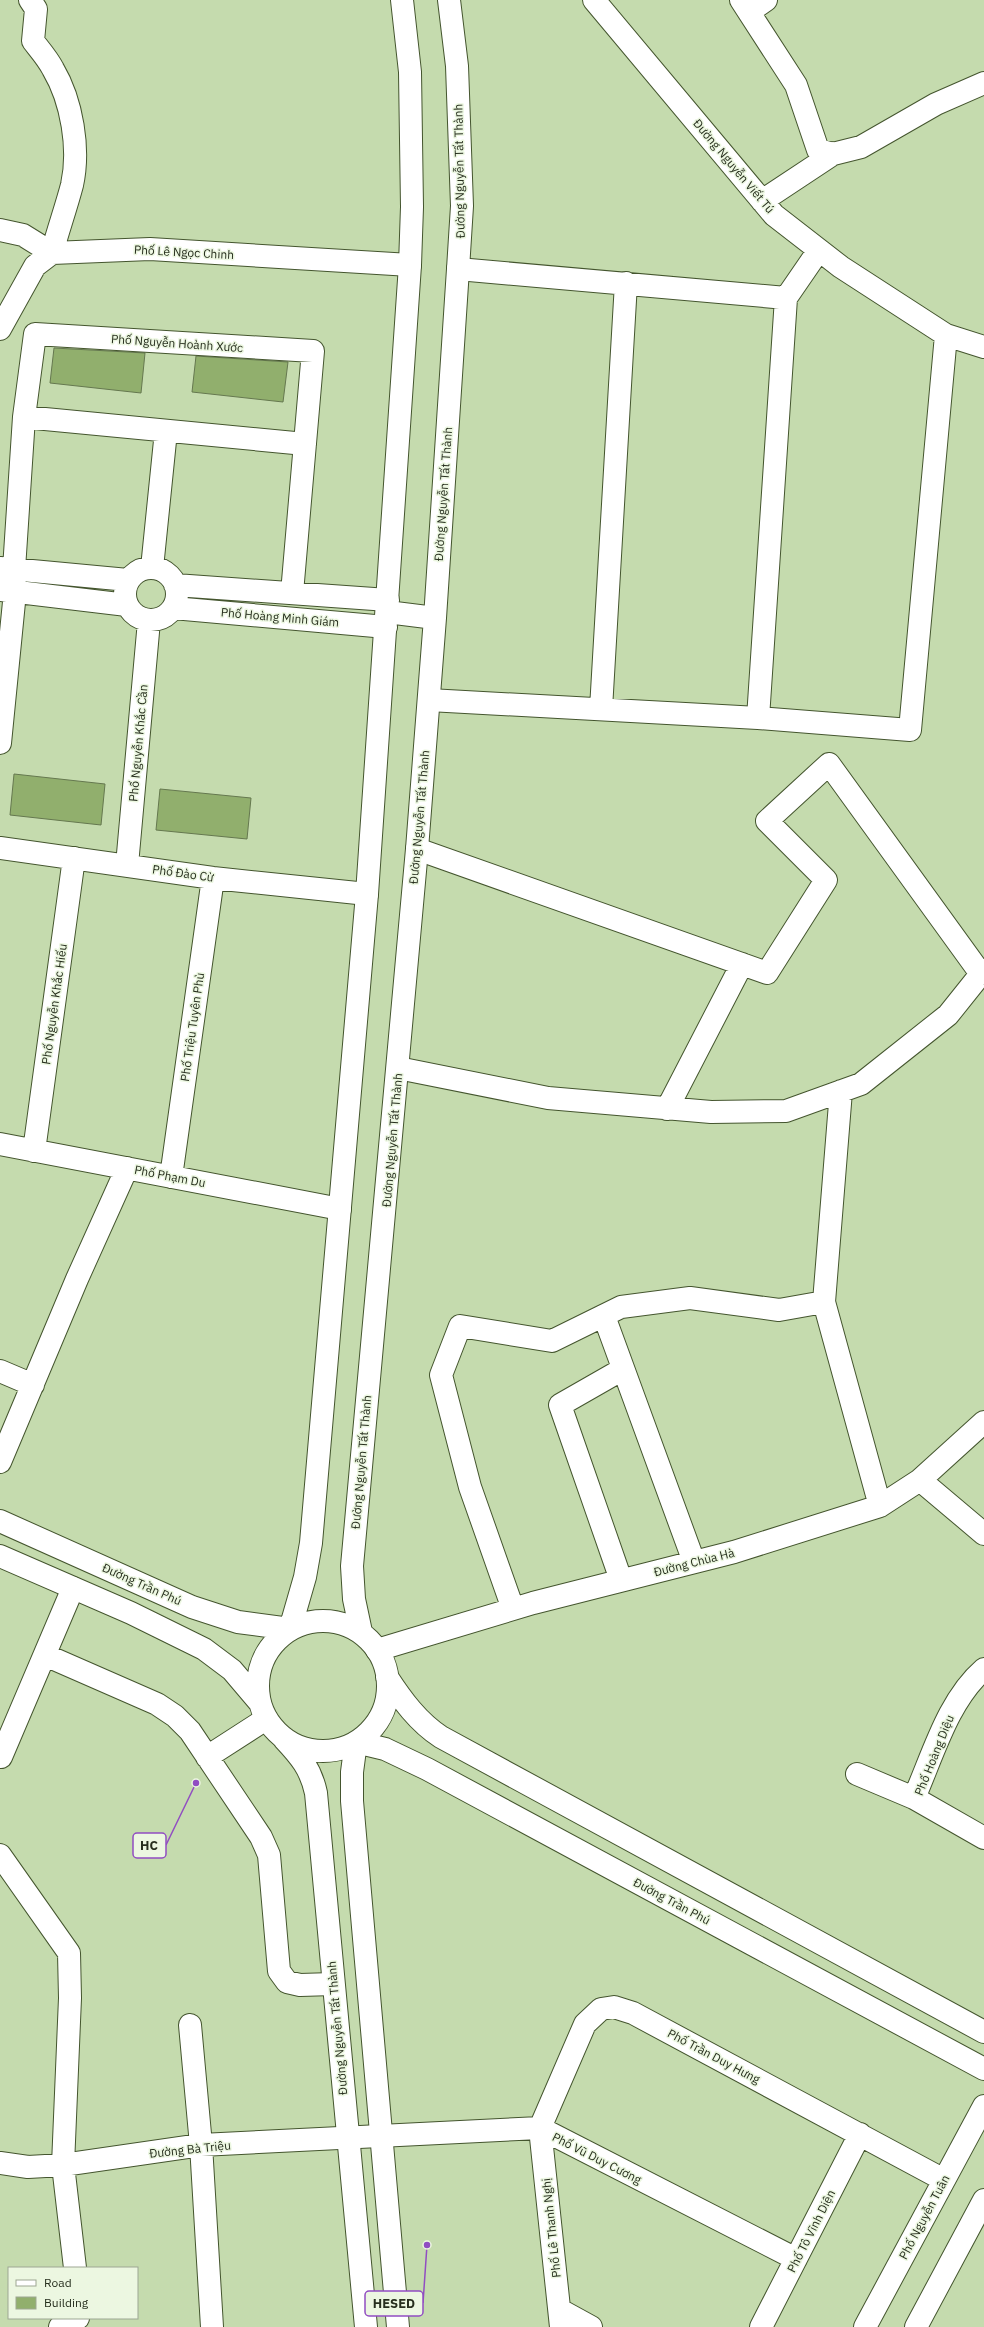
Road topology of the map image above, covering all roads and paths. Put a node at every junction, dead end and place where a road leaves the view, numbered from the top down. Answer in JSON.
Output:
{"nodes":[{"id":1,"x":402,"y":0,"type":"edge"},
{"id":2,"x":449,"y":0,"type":"edge"},
{"id":3,"x":594,"y":0,"type":"edge"},
{"id":4,"x":766,"y":0,"type":"edge"},
{"id":5,"x":33,"y":5,"type":"edge"},
{"id":6,"x":745,"y":6,"type":"edge"},
{"id":7,"x":984,"y":83,"type":"edge"},
{"id":8,"x":833,"y":154,"type":"junction"},
{"id":9,"x":762,"y":201,"type":"junction"},
{"id":10,"x":0,"y":230,"type":"edge"},
{"id":11,"x":819,"y":250,"type":"junction"},
{"id":12,"x":52,"y":253,"type":"junction"},
{"id":13,"x":410,"y":265,"type":"junction"},
{"id":14,"x":458,"y":268,"type":"junction"},
{"id":15,"x":626,"y":283,"type":"junction"},
{"id":16,"x":786,"y":298,"type":"junction"},
{"id":17,"x":0,"y":329,"type":"edge"},
{"id":18,"x":946,"y":335,"type":"junction"},
{"id":19,"x":984,"y":347,"type":"edge"},
{"id":20,"x":24,"y":417,"type":"junction"},
{"id":21,"x":166,"y":431,"type":"junction"},
{"id":22,"x":305,"y":444,"type":"junction"},
{"id":23,"x":7,"y":568,"type":"edge"},
{"id":24,"x":152,"y":568,"type":"junction"},
{"id":25,"x":128,"y":580,"type":"junction"},
{"id":26,"x":175,"y":585,"type":"junction"},
{"id":27,"x":8,"y":591,"type":"edge"},
{"id":28,"x":292,"y":593,"type":"junction"},
{"id":29,"x":127,"y":605,"type":"junction"},
{"id":30,"x":173,"y":608,"type":"junction"},
{"id":31,"x":387,"y":613,"type":"junction"},
{"id":32,"x":435,"y":618,"type":"junction"},
{"id":33,"x":149,"y":621,"type":"junction"},
{"id":34,"x":429,"y":700,"type":"junction"},
{"id":35,"x":600,"y":709,"type":"junction"},
{"id":36,"x":758,"y":718,"type":"junction"},
{"id":37,"x":0,"y":743,"type":"edge"},
{"id":38,"x":0,"y":848,"type":"edge"},
{"id":39,"x":417,"y":849,"type":"junction"},
{"id":40,"x":74,"y":858,"type":"junction"},
{"id":41,"x":127,"y":865,"type":"junction"},
{"id":42,"x":213,"y":878,"type":"junction"},
{"id":43,"x":367,"y":894,"type":"junction"},
{"id":44,"x":742,"y":964,"type":"junction"},
{"id":45,"x":982,"y":972,"type":"edge"},
{"id":46,"x":398,"y":1068,"type":"junction"},
{"id":47,"x":841,"y":1091,"type":"junction"},
{"id":48,"x":667,"y":1109,"type":"junction"},
{"id":49,"x":0,"y":1144,"type":"edge"},
{"id":50,"x":34,"y":1151,"type":"junction"},
{"id":51,"x":127,"y":1168,"type":"junction"},
{"id":52,"x":171,"y":1177,"type":"junction"},
{"id":53,"x":340,"y":1208,"type":"junction"},
{"id":54,"x":824,"y":1302,"type":"junction"},
{"id":55,"x":604,"y":1316,"type":"junction"},
{"id":56,"x":623,"y":1369,"type":"junction"},
{"id":57,"x":0,"y":1370,"type":"edge"},
{"id":58,"x":32,"y":1385,"type":"junction"},
{"id":59,"x":984,"y":1422,"type":"edge"},
{"id":60,"x":0,"y":1462,"type":"edge"},
{"id":61,"x":920,"y":1480,"type":"junction"},
{"id":62,"x":880,"y":1506,"type":"junction"},
{"id":63,"x":0,"y":1521,"type":"edge"},
{"id":64,"x":984,"y":1534,"type":"edge"},
{"id":65,"x":0,"y":1556,"type":"edge"},
{"id":66,"x":694,"y":1562,"type":"junction"},
{"id":67,"x":621,"y":1580,"type":"junction"},
{"id":68,"x":74,"y":1588,"type":"junction"},
{"id":69,"x":513,"y":1609,"type":"junction"},
{"id":70,"x":290,"y":1629,"type":"junction"},
{"id":71,"x":361,"y":1632,"type":"junction"},
{"id":72,"x":377,"y":1650,"type":"junction"},
{"id":73,"x":45,"y":1655,"type":"junction"},
{"id":74,"x":984,"y":1669,"type":"edge"},
{"id":75,"x":387,"y":1677,"type":"junction"},
{"id":76,"x":263,"y":1711,"type":"junction"},
{"id":77,"x":284,"y":1739,"type":"junction"},
{"id":78,"x":356,"y":1742,"type":"junction"},
{"id":79,"x":1,"y":1757,"type":"dead end"},
{"id":80,"x":207,"y":1757,"type":"junction"},
{"id":81,"x":857,"y":1774,"type":"dead end"},
{"id":82,"x":914,"y":1798,"type":"junction"},
{"id":83,"x":984,"y":1838,"type":"edge"},
{"id":84,"x":0,"y":1855,"type":"edge"},
{"id":85,"x":333,"y":1984,"type":"junction"},
{"id":86,"x":190,"y":2025,"type":"dead end"},
{"id":87,"x":984,"y":2032,"type":"edge"},
{"id":88,"x":984,"y":2069,"type":"edge"},
{"id":89,"x":984,"y":2106,"type":"edge"},
{"id":90,"x":540,"y":2128,"type":"junction"},
{"id":91,"x":860,"y":2134,"type":"junction"},
{"id":92,"x":380,"y":2135,"type":"junction"},
{"id":93,"x":348,"y":2137,"type":"junction"},
{"id":94,"x":201,"y":2146,"type":"junction"},
{"id":95,"x":0,"y":2163,"type":"edge"},
{"id":96,"x":63,"y":2165,"type":"junction"},
{"id":97,"x":944,"y":2180,"type":"junction"},
{"id":98,"x":984,"y":2200,"type":"edge"},
{"id":99,"x":796,"y":2259,"type":"junction"},
{"id":100,"x":75,"y":2267,"type":"edge"},
{"id":101,"x":77,"y":2319,"type":"edge"},
{"id":102,"x":560,"y":2319,"type":"edge"},
{"id":103,"x":60,"y":2327,"type":"edge"},
{"id":104,"x":212,"y":2327,"type":"edge"},
{"id":105,"x":366,"y":2327,"type":"edge"},
{"id":106,"x":398,"y":2327,"type":"edge"},
{"id":107,"x":591,"y":2327,"type":"edge"},
{"id":108,"x":761,"y":2327,"type":"edge"},
{"id":109,"x":865,"y":2327,"type":"edge"},
{"id":110,"x":916,"y":2327,"type":"edge"}],
"edges":[{"from":1,"to":13,"type":"street"},
{"from":2,"to":14,"type":"street","name":"Đường Nguyễn Tất Thành"},
{"from":3,"to":9,"type":"street","name":"Đường Nguyễn Viết Tú"},
{"from":4,"to":6,"type":"street"},
{"from":5,"to":12,"type":"street"},
{"from":6,"to":8,"type":"street"},
{"from":7,"to":8,"type":"street"},
{"from":8,"to":9,"type":"street"},
{"from":9,"to":11,"type":"street","name":"Đường Nguyễn Viết Tú"},
{"from":10,"to":12,"type":"street"},
{"from":11,"to":16,"type":"street"},
{"from":11,"to":18,"type":"street","name":"Đường Nguyễn Viết Tú"},
{"from":12,"to":13,"type":"street","name":"Phố Lê Ngọc Chinh"},
{"from":12,"to":17,"type":"street"},
{"from":13,"to":31,"type":"street"},
{"from":14,"to":15,"type":"street"},
{"from":14,"to":32,"type":"street","name":"Đường Nguyễn Tất Thành"},
{"from":15,"to":16,"type":"street"},
{"from":15,"to":35,"type":"street"},
{"from":16,"to":36,"type":"street"},
{"from":18,"to":19,"type":"street","name":"Đường Nguyễn Viết Tú"},
{"from":18,"to":36,"type":"street"},
{"from":20,"to":21,"type":"street"},
{"from":20,"to":22,"type":"street","name":"Phố Nguyễn Hoành Xước"},
{"from":20,"to":23,"type":"street","name":"Phố Nguyễn Hoành Xước"},
{"from":21,"to":22,"type":"street"},
{"from":21,"to":24,"type":"street"},
{"from":22,"to":28,"type":"street","name":"Phố Nguyễn Hoành Xước"},
{"from":23,"to":25,"type":"street"},
{"from":23,"to":27,"type":"street","name":"Phố Nguyễn Hoành Xước"},
{"from":24,"to":25,"type":"street"},
{"from":24,"to":26,"type":"street"},
{"from":25,"to":29,"type":"street"},
{"from":26,"to":28,"type":"street","name":"Phố Hoàng Minh Giám"},
{"from":26,"to":30,"type":"street"},
{"from":27,"to":29,"type":"street"},
{"from":27,"to":37,"type":"street","name":"Phố Nguyễn Hoành Xước"},
{"from":28,"to":31,"type":"street","name":"Phố Hoàng Minh Giám"},
{"from":29,"to":33,"type":"street"},
{"from":30,"to":31,"type":"street","name":"Phố Hoàng Minh Giám"},
{"from":30,"to":33,"type":"street"},
{"from":31,"to":32,"type":"street"},
{"from":31,"to":43,"type":"street"},
{"from":32,"to":34,"type":"street","name":"Đường Nguyễn Tất Thành"},
{"from":33,"to":41,"type":"street","name":"Phố Nguyễn Khắc Cần"},
{"from":34,"to":35,"type":"street"},
{"from":34,"to":39,"type":"street","name":"Đường Nguyễn Tất Thành"},
{"from":35,"to":36,"type":"street"},
{"from":38,"to":40,"type":"street","name":"Phố Đào Cừ"},
{"from":39,"to":44,"type":"street"},
{"from":39,"to":46,"type":"street","name":"Đường Nguyễn Tất Thành"},
{"from":40,"to":41,"type":"street","name":"Phố Đào Cừ"},
{"from":40,"to":50,"type":"street","name":"Phố Nguyễn Khắc Hiếu"},
{"from":41,"to":42,"type":"street","name":"Phố Đào Cừ"},
{"from":42,"to":43,"type":"street","name":"Phố Đào Cừ"},
{"from":42,"to":52,"type":"street","name":"Phố Triệu Tuyên Phù"},
{"from":43,"to":53,"type":"street"},
{"from":44,"to":45,"type":"street"},
{"from":44,"to":48,"type":"street"},
{"from":45,"to":47,"type":"street"},
{"from":46,"to":48,"type":"street"},
{"from":46,"to":71,"type":"street","name":"Đường Nguyễn Tất Thành"},
{"from":47,"to":48,"type":"street"},
{"from":47,"to":54,"type":"street"},
{"from":49,"to":50,"type":"street","name":"Phố Phạm Du"},
{"from":50,"to":51,"type":"street","name":"Phố Phạm Du"},
{"from":51,"to":52,"type":"street","name":"Phố Phạm Du"},
{"from":51,"to":58,"type":"street"},
{"from":52,"to":53,"type":"street","name":"Phố Phạm Du"},
{"from":53,"to":70,"type":"street"},
{"from":54,"to":55,"type":"street"},
{"from":54,"to":62,"type":"street"},
{"from":55,"to":56,"type":"street"},
{"from":55,"to":69,"type":"street"},
{"from":56,"to":66,"type":"street"},
{"from":56,"to":67,"type":"street"},
{"from":57,"to":58,"type":"street"},
{"from":58,"to":60,"type":"street"},
{"from":59,"to":61,"type":"street","name":"Đường Chùa Hà"},
{"from":61,"to":62,"type":"street","name":"Đường Chùa Hà"},
{"from":61,"to":64,"type":"street"},
{"from":62,"to":66,"type":"street","name":"Đường Chùa Hà"},
{"from":63,"to":70,"type":"street","name":"Đường Trần Phú"},
{"from":65,"to":68,"type":"street"},
{"from":66,"to":67,"type":"street","name":"Đường Chùa Hà"},
{"from":67,"to":69,"type":"street","name":"Đường Chùa Hà"},
{"from":68,"to":73,"type":"street"},
{"from":68,"to":76,"type":"street"},
{"from":69,"to":72,"type":"street","name":"Đường Chùa Hà"},
{"from":70,"to":71,"type":"street"},
{"from":70,"to":76,"type":"street"},
{"from":71,"to":72,"type":"street"},
{"from":72,"to":75,"type":"street"},
{"from":73,"to":79,"type":"street"},
{"from":73,"to":80,"type":"street"},
{"from":74,"to":82,"type":"street","name":"Phố Hoàng Diệu"},
{"from":75,"to":78,"type":"street"},
{"from":75,"to":87,"type":"street"},
{"from":76,"to":77,"type":"street"},
{"from":76,"to":80,"type":"street"},
{"from":77,"to":78,"type":"street"},
{"from":77,"to":85,"type":"street","name":"Đường Nguyễn Tất Thành"},
{"from":78,"to":88,"type":"street","name":"Đường Trần Phú"},
{"from":78,"to":92,"type":"street"},
{"from":80,"to":85,"type":"street"},
{"from":81,"to":82,"type":"street"},
{"from":82,"to":83,"type":"street","name":"Phố Hoàng Diệu"},
{"from":84,"to":96,"type":"street"},
{"from":85,"to":93,"type":"street","name":"Đường Nguyễn Tất Thành"},
{"from":86,"to":94,"type":"street"},
{"from":89,"to":97,"type":"street","name":"Phố Nguyễn Tuân"},
{"from":90,"to":91,"type":"street","name":"Phố Trần Duy Hưng"},
{"from":90,"to":92,"type":"street","name":"Phố Vũ Duy Cương"},
{"from":90,"to":99,"type":"street","name":"Phố Vũ Duy Cương"},
{"from":90,"to":102,"type":"street","name":"Phố Lê Thanh Nghị"},
{"from":91,"to":97,"type":"street","name":"Phố Trần Duy Hưng"},
{"from":91,"to":99,"type":"street","name":"Phố Tô Vĩnh Diện"},
{"from":92,"to":93,"type":"street","name":"Đường Bà Triệu"},
{"from":92,"to":106,"type":"street"},
{"from":93,"to":94,"type":"street","name":"Đường Bà Triệu"},
{"from":93,"to":105,"type":"street","name":"Đường Nguyễn Tất Thành"},
{"from":94,"to":96,"type":"street","name":"Đường Bà Triệu"},
{"from":94,"to":104,"type":"street"},
{"from":95,"to":96,"type":"street","name":"Đường Bà Triệu"},
{"from":96,"to":100,"type":"street"},
{"from":97,"to":109,"type":"street","name":"Phố Nguyễn Tuân"},
{"from":98,"to":110,"type":"street"},
{"from":99,"to":108,"type":"street","name":"Phố Tô Vĩnh Diện"},
{"from":101,"to":103,"type":"street"},
{"from":102,"to":107,"type":"street"}]}
